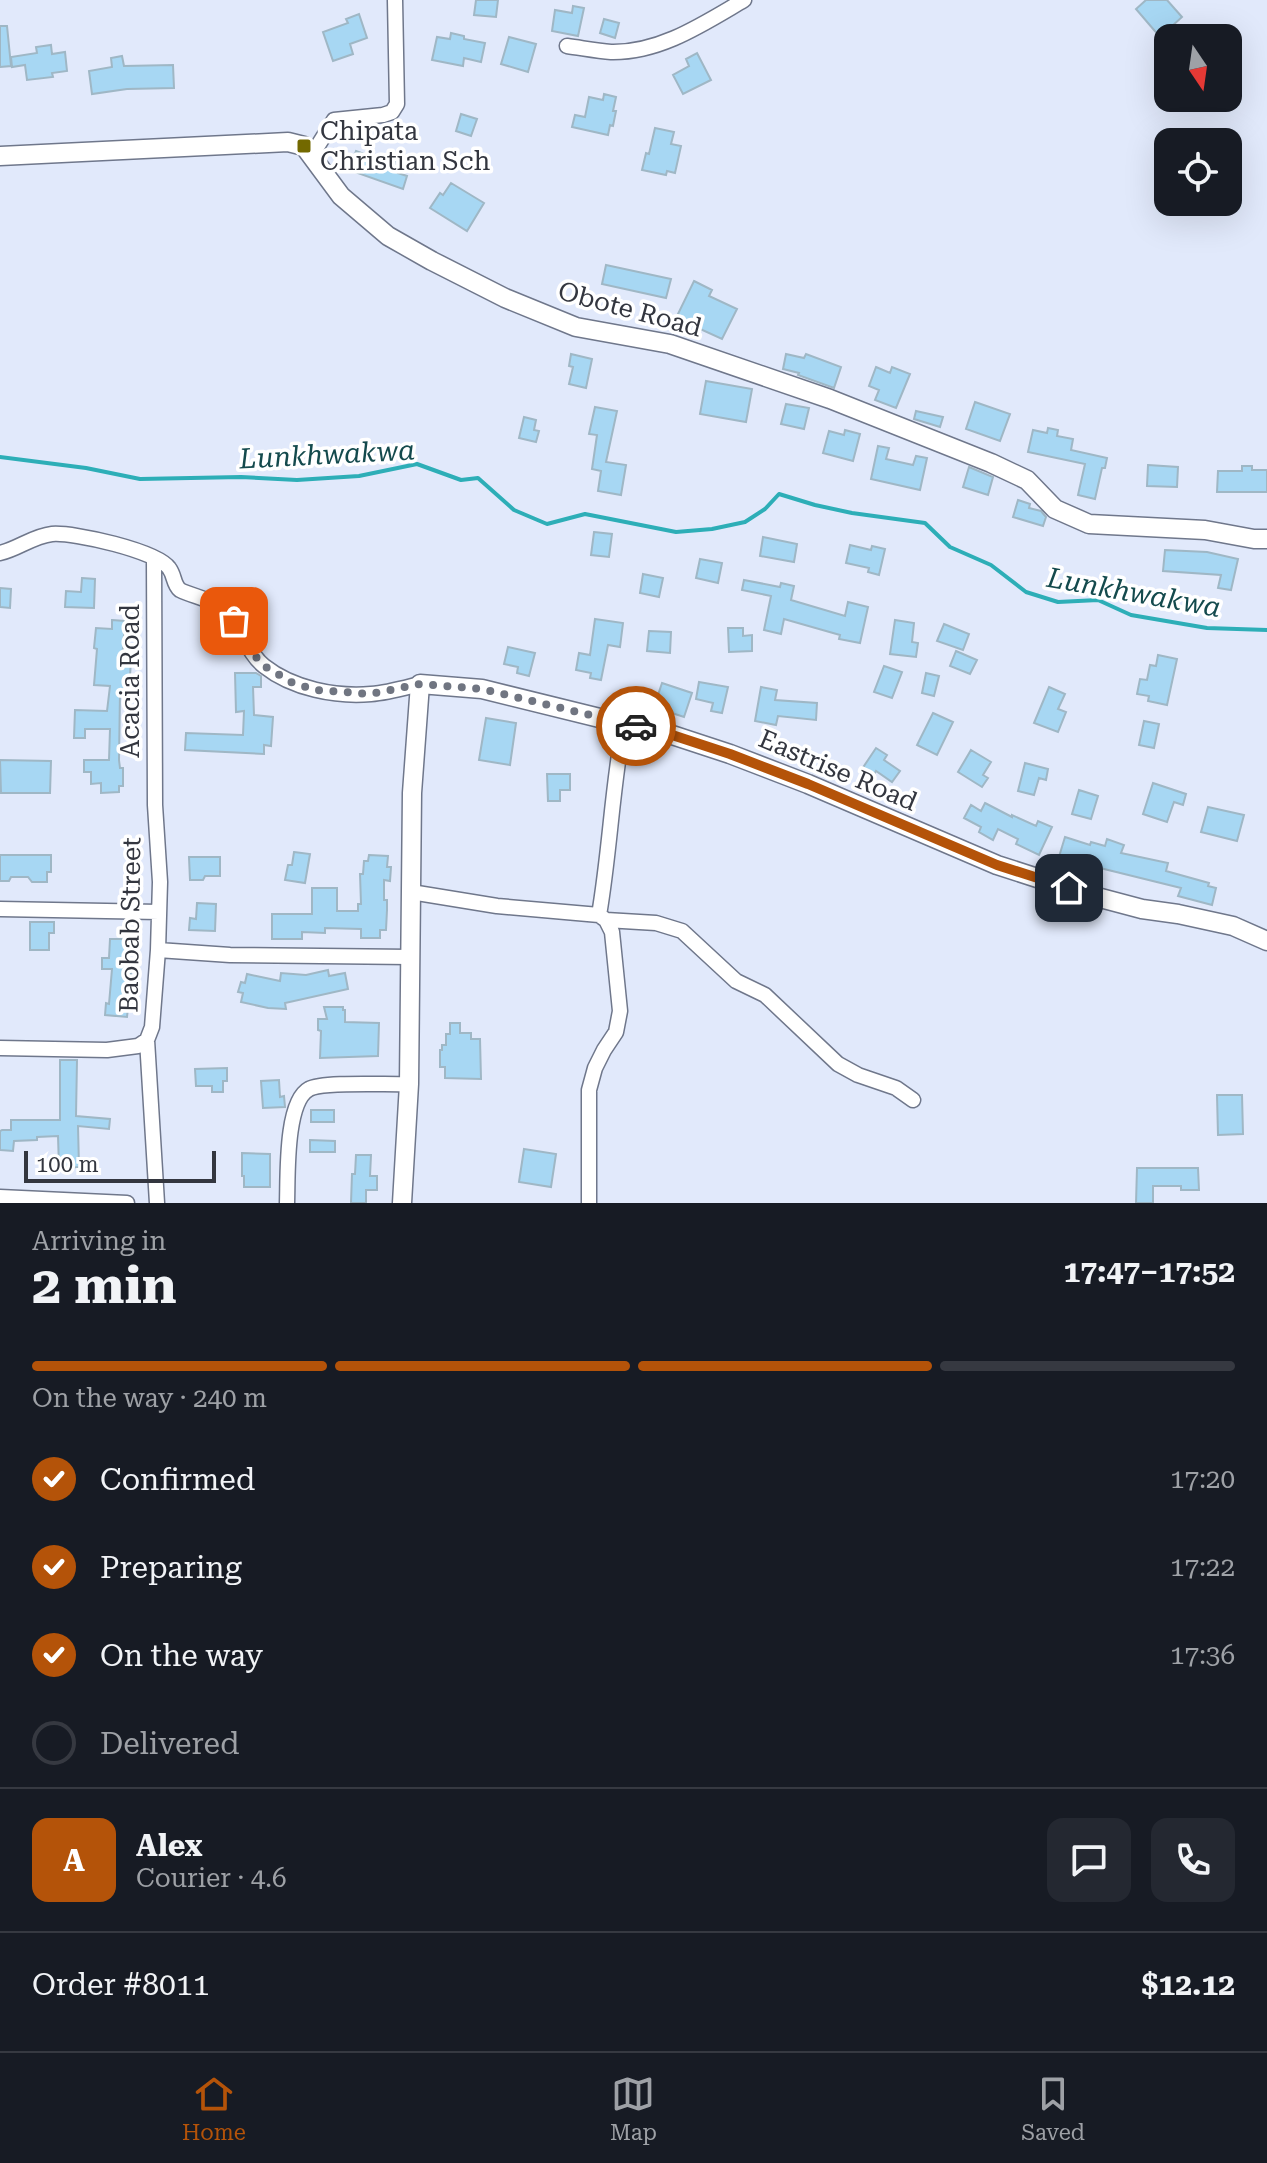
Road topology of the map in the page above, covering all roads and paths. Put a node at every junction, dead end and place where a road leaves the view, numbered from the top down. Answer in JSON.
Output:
{"nodes":[{"id":1,"x":395,"y":0,"type":"edge"},
{"id":2,"x":744,"y":0,"type":"edge"},
{"id":3,"x":567,"y":46,"type":"dead end"},
{"id":4,"x":312,"y":155,"type":"junction"},
{"id":5,"x":0,"y":156,"type":"edge"},
{"id":6,"x":1267,"y":539,"type":"edge"},
{"id":7,"x":0,"y":553,"type":"edge"},
{"id":8,"x":154,"y":558,"type":"junction"},
{"id":9,"x":420,"y":684,"type":"junction"},
{"id":10,"x":624,"y":724,"type":"junction"},
{"id":11,"x":155,"y":805,"type":"joint"},
{"id":12,"x":411,"y":892,"type":"junction"},
{"id":13,"x":0,"y":909,"type":"edge"},
{"id":14,"x":159,"y":912,"type":"junction"},
{"id":15,"x":603,"y":918,"type":"junction"},
{"id":16,"x":1267,"y":941,"type":"edge"},
{"id":17,"x":158,"y":950,"type":"junction"},
{"id":18,"x":411,"y":957,"type":"junction"},
{"id":19,"x":147,"y":1040,"type":"junction"},
{"id":20,"x":0,"y":1048,"type":"edge"},
{"id":21,"x":409,"y":1084,"type":"junction"},
{"id":22,"x":913,"y":1100,"type":"dead end"},
{"id":23,"x":0,"y":1197,"type":"edge"},
{"id":24,"x":127,"y":1203,"type":"edge"},
{"id":25,"x":157,"y":1203,"type":"edge"},
{"id":26,"x":287,"y":1203,"type":"edge"},
{"id":27,"x":402,"y":1203,"type":"edge"},
{"id":28,"x":589,"y":1203,"type":"edge"}],
"edges":[{"from":1,"to":4,"type":"street"},
{"from":2,"to":3,"type":"street"},
{"from":4,"to":5,"type":"street"},
{"from":4,"to":6,"type":"street","name":"Obote Road"},
{"from":7,"to":8,"type":"street"},
{"from":8,"to":9,"type":"street"},
{"from":8,"to":11,"type":"street","name":"Acacia Road"},
{"from":9,"to":10,"type":"street","name":"Eastrise Road"},
{"from":9,"to":12,"type":"street"},
{"from":10,"to":15,"type":"street"},
{"from":10,"to":16,"type":"street","name":"Eastrise Road"},
{"from":11,"to":14,"type":"street","name":"Baobab Street"},
{"from":12,"to":15,"type":"street"},
{"from":12,"to":18,"type":"street"},
{"from":13,"to":14,"type":"street"},
{"from":14,"to":17,"type":"street","name":"Baobab Street"},
{"from":15,"to":22,"type":"street"},
{"from":15,"to":28,"type":"street"},
{"from":17,"to":18,"type":"street"},
{"from":17,"to":19,"type":"street","name":"Baobab Street"},
{"from":18,"to":21,"type":"street"},
{"from":19,"to":20,"type":"street","name":"Baobab Street"},
{"from":19,"to":25,"type":"street"},
{"from":21,"to":26,"type":"street"},
{"from":21,"to":27,"type":"street"},
{"from":23,"to":24,"type":"street"}]}
